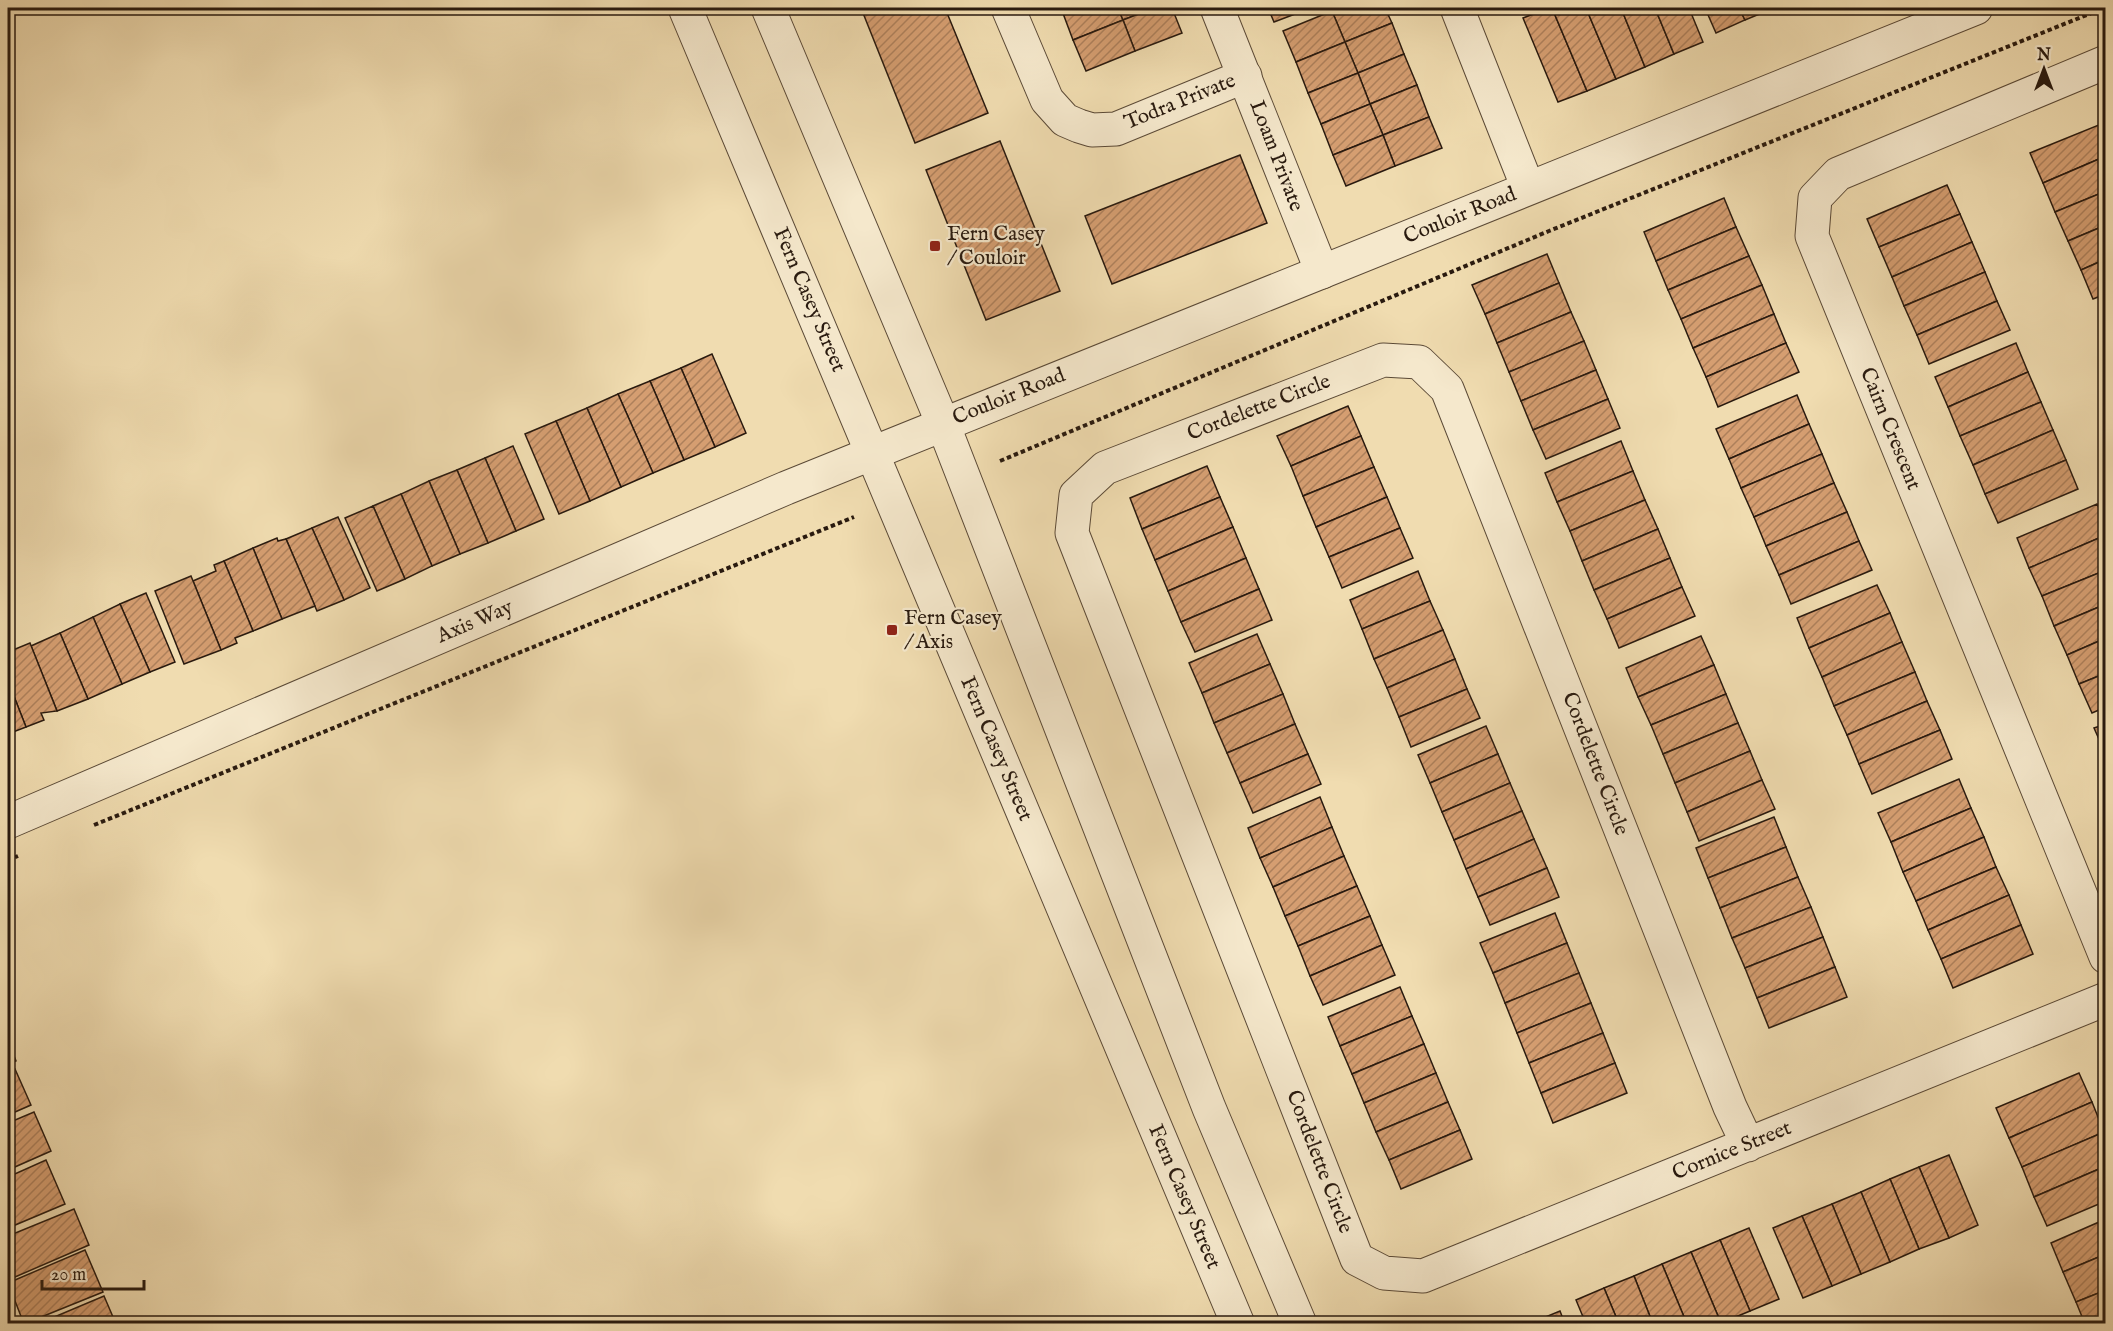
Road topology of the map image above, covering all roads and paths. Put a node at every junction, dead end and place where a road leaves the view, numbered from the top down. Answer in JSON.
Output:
{"nodes":[{"id":1,"x":685,"y":8,"type":"edge"},
{"id":2,"x":768,"y":8,"type":"edge"},
{"id":3,"x":1008,"y":8,"type":"edge"},
{"id":4,"x":1217,"y":8,"type":"edge"},
{"id":5,"x":1457,"y":8,"type":"edge"},
{"id":6,"x":1976,"y":8,"type":"edge"},
{"id":7,"x":2104,"y":8,"type":"edge"},
{"id":8,"x":2106,"y":62,"type":"edge"},
{"id":9,"x":1245,"y":76,"type":"junction"},
{"id":10,"x":1528,"y":188,"type":"junction"},
{"id":11,"x":1322,"y":272,"type":"junction"},
{"id":12,"x":943,"y":424,"type":"junction"},
{"id":13,"x":873,"y":453,"type":"junction"},
{"id":14,"x":999,"y":461,"type":"dead end"},
{"id":15,"x":854,"y":517,"type":"dead end"},
{"id":16,"x":8,"y":822,"type":"edge"},
{"id":17,"x":84,"y":829,"type":"dead end"},
{"id":18,"x":29,"y":851,"type":"dead end"},
{"id":19,"x":8,"y":860,"type":"edge"},
{"id":20,"x":2106,"y":957,"type":"edge"},
{"id":21,"x":2106,"y":999,"type":"edge"},
{"id":22,"x":1748,"y":1145,"type":"junction"},
{"id":23,"x":1357,"y":1259,"type":"joint"},
{"id":24,"x":1238,"y":1323,"type":"edge"},
{"id":25,"x":1300,"y":1323,"type":"edge"}],
"edges":[{"from":1,"to":13,"type":"street","name":"Fern Casey Street"},
{"from":2,"to":12,"type":"street"},
{"from":3,"to":9,"type":"street","name":"Todra Private"},
{"from":4,"to":9,"type":"street","name":"Loam Private"},
{"from":5,"to":10,"type":"street"},
{"from":6,"to":10,"type":"street","name":"Couloir Road"},
{"from":7,"to":14,"type":"path"},
{"from":8,"to":20,"type":"street","name":"Cairn Crescent"},
{"from":9,"to":11,"type":"street","name":"Loam Private"},
{"from":10,"to":11,"type":"street","name":"Couloir Road"},
{"from":11,"to":12,"type":"street","name":"Couloir Road"},
{"from":12,"to":13,"type":"street","name":"Axis Way"},
{"from":12,"to":25,"type":"street"},
{"from":13,"to":16,"type":"street","name":"Axis Way"},
{"from":13,"to":24,"type":"street","name":"Fern Casey Street"},
{"from":15,"to":17,"type":"path"},
{"from":18,"to":19,"type":"path"},
{"from":21,"to":22,"type":"street","name":"Cornice Street"},
{"from":22,"to":23,"type":"street","name":"Cornice Street"},
{"from":22,"to":23,"type":"street","name":"Cordelette Circle"}]}
